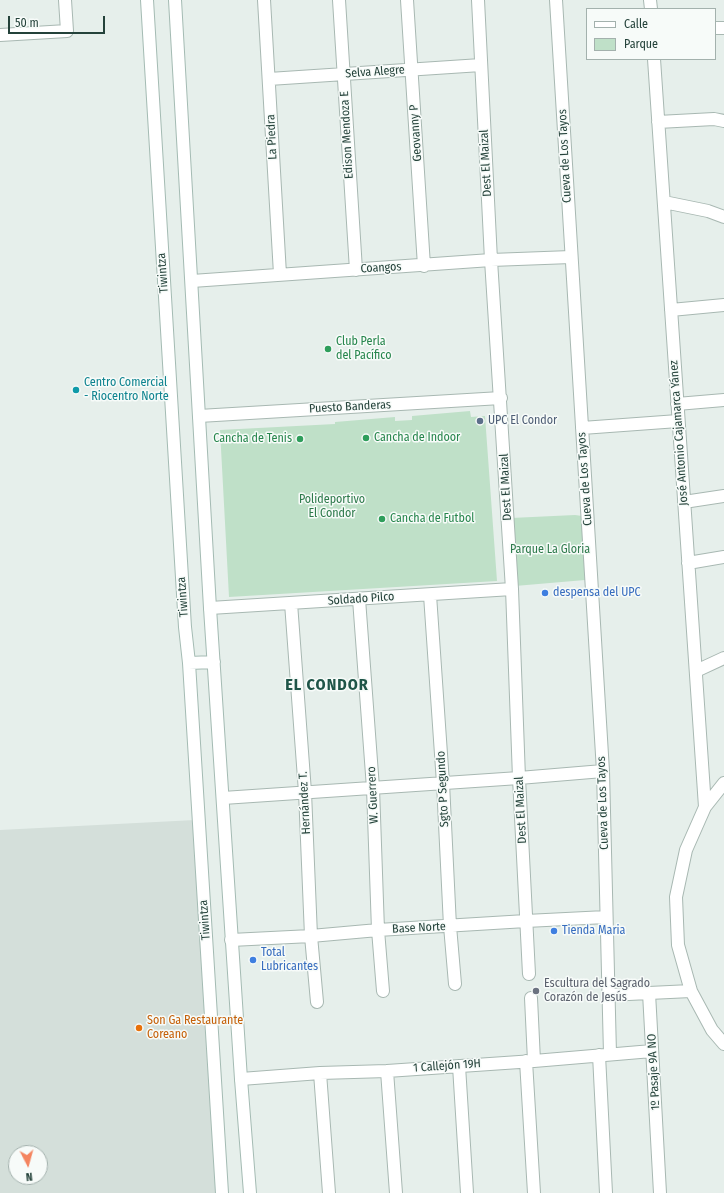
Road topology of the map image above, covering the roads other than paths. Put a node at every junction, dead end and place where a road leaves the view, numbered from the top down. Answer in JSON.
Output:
{"nodes":[{"id":1,"x":65,"y":0,"type":"edge"},
{"id":2,"x":146,"y":0,"type":"edge"},
{"id":3,"x":175,"y":0,"type":"edge"},
{"id":4,"x":264,"y":0,"type":"edge"},
{"id":5,"x":339,"y":0,"type":"edge"},
{"id":6,"x":407,"y":0,"type":"edge"},
{"id":7,"x":478,"y":0,"type":"edge"},
{"id":8,"x":556,"y":0,"type":"edge"},
{"id":9,"x":0,"y":35,"type":"edge"},
{"id":10,"x":654,"y":60,"type":"edge"},
{"id":11,"x":481,"y":65,"type":"junction"},
{"id":12,"x":411,"y":70,"type":"junction"},
{"id":13,"x":344,"y":74,"type":"junction"},
{"id":14,"x":268,"y":79,"type":"junction"},
{"id":15,"x":724,"y":121,"type":"edge"},
{"id":16,"x":658,"y":122,"type":"junction"},
{"id":17,"x":664,"y":202,"type":"junction"},
{"id":18,"x":724,"y":217,"type":"edge"},
{"id":19,"x":571,"y":257,"type":"junction"},
{"id":20,"x":491,"y":260,"type":"junction"},
{"id":21,"x":424,"y":266,"type":"junction"},
{"id":22,"x":356,"y":270,"type":"junction"},
{"id":23,"x":280,"y":274,"type":"junction"},
{"id":24,"x":192,"y":280,"type":"junction"},
{"id":25,"x":724,"y":305,"type":"edge"},
{"id":26,"x":671,"y":310,"type":"junction"},
{"id":27,"x":501,"y":398,"type":"junction"},
{"id":28,"x":724,"y":400,"type":"edge"},
{"id":29,"x":677,"y":404,"type":"junction"},
{"id":30,"x":199,"y":416,"type":"junction"},
{"id":31,"x":678,"y":421,"type":"junction"},
{"id":32,"x":582,"y":428,"type":"junction"},
{"id":33,"x":724,"y":496,"type":"edge"},
{"id":34,"x":684,"y":502,"type":"junction"},
{"id":35,"x":724,"y":557,"type":"edge"},
{"id":36,"x":688,"y":563,"type":"junction"},
{"id":37,"x":512,"y":589,"type":"junction"},
{"id":38,"x":430,"y":595,"type":"junction"},
{"id":39,"x":359,"y":599,"type":"junction"},
{"id":40,"x":291,"y":603,"type":"junction"},
{"id":41,"x":210,"y":608,"type":"junction"},
{"id":42,"x":724,"y":658,"type":"edge"},
{"id":43,"x":214,"y":662,"type":"junction"},
{"id":44,"x":189,"y":663,"type":"junction"},
{"id":45,"x":696,"y":671,"type":"junction"},
{"id":46,"x":603,"y":771,"type":"junction"},
{"id":47,"x":519,"y":778,"type":"junction"},
{"id":48,"x":724,"y":783,"type":"edge"},
{"id":49,"x":444,"y":784,"type":"junction"},
{"id":50,"x":374,"y":788,"type":"junction"},
{"id":51,"x":305,"y":792,"type":"junction"},
{"id":52,"x":223,"y":798,"type":"junction"},
{"id":53,"x":705,"y":807,"type":"junction"},
{"id":54,"x":606,"y":917,"type":"junction"},
{"id":55,"x":526,"y":921,"type":"junction"},
{"id":56,"x":450,"y":926,"type":"junction"},
{"id":57,"x":378,"y":930,"type":"junction"},
{"id":58,"x":311,"y":936,"type":"junction"},
{"id":59,"x":231,"y":940,"type":"junction"},
{"id":60,"x":529,"y":974,"type":"dead end"},
{"id":61,"x":455,"y":984,"type":"dead end"},
{"id":62,"x":691,"y":990,"type":"junction"},
{"id":63,"x":383,"y":991,"type":"dead end"},
{"id":64,"x":649,"y":993,"type":"junction"},
{"id":65,"x":608,"y":995,"type":"junction"},
{"id":66,"x":531,"y":998,"type":"dead end"},
{"id":67,"x":317,"y":1002,"type":"dead end"},
{"id":68,"x":724,"y":1044,"type":"edge"},
{"id":69,"x":652,"y":1051,"type":"junction"},
{"id":70,"x":604,"y":1055,"type":"junction"},
{"id":71,"x":530,"y":1061,"type":"junction"},
{"id":72,"x":459,"y":1066,"type":"junction"},
{"id":73,"x":387,"y":1070,"type":"junction"},
{"id":74,"x":320,"y":1074,"type":"junction"},
{"id":75,"x":241,"y":1080,"type":"junction"},
{"id":76,"x":222,"y":1193,"type":"edge"},
{"id":77,"x":250,"y":1193,"type":"edge"},
{"id":78,"x":329,"y":1193,"type":"edge"},
{"id":79,"x":396,"y":1193,"type":"edge"},
{"id":80,"x":468,"y":1193,"type":"edge"},
{"id":81,"x":534,"y":1193,"type":"edge"},
{"id":82,"x":606,"y":1193,"type":"edge"},
{"id":83,"x":660,"y":1193,"type":"edge"}],
"edges":[{"from":1,"to":9,"type":"street"},
{"from":2,"to":44,"type":"street","name":"Tiwintza"},
{"from":3,"to":24,"type":"street","name":"Tiwintza"},
{"from":4,"to":14,"type":"street","name":"La Piedra"},
{"from":5,"to":13,"type":"street","name":"Edison Mendoza E"},
{"from":6,"to":12,"type":"street","name":"Geovanny P"},
{"from":7,"to":11,"type":"street","name":"Dest El Maizal"},
{"from":8,"to":19,"type":"street","name":"Cueva de Los Tayos"},
{"from":10,"to":16,"type":"street","name":"José Antonio Cajamarca Yánez"},
{"from":11,"to":12,"type":"street","name":"Selva Alegre"},
{"from":11,"to":20,"type":"street","name":"Dest El Maizal"},
{"from":12,"to":13,"type":"street","name":"Selva Alegre"},
{"from":12,"to":21,"type":"street","name":"Geovanny P"},
{"from":13,"to":14,"type":"street","name":"Selva Alegre"},
{"from":13,"to":22,"type":"street","name":"Edison Mendoza E"},
{"from":14,"to":23,"type":"street","name":"La Piedra"},
{"from":15,"to":16,"type":"street"},
{"from":16,"to":17,"type":"street","name":"José Antonio Cajamarca Yánez"},
{"from":17,"to":18,"type":"street"},
{"from":17,"to":26,"type":"street","name":"José Antonio Cajamarca Yánez"},
{"from":19,"to":20,"type":"street","name":"Coangos"},
{"from":19,"to":32,"type":"street","name":"Cueva de Los Tayos"},
{"from":20,"to":21,"type":"street","name":"Coangos"},
{"from":20,"to":27,"type":"street","name":"Dest El Maizal"},
{"from":21,"to":22,"type":"street","name":"Coangos"},
{"from":22,"to":23,"type":"street","name":"Coangos"},
{"from":23,"to":24,"type":"street","name":"Coangos"},
{"from":24,"to":30,"type":"street","name":"Tiwintza"},
{"from":25,"to":26,"type":"street"},
{"from":26,"to":29,"type":"street","name":"José Antonio Cajamarca Yánez"},
{"from":27,"to":30,"type":"street","name":"Puesto Banderas"},
{"from":27,"to":37,"type":"street","name":"Dest El Maizal"},
{"from":28,"to":29,"type":"street"},
{"from":29,"to":31,"type":"street","name":"José Antonio Cajamarca Yánez"},
{"from":30,"to":41,"type":"street","name":"Tiwintza"},
{"from":31,"to":32,"type":"street"},
{"from":31,"to":34,"type":"street","name":"José Antonio Cajamarca Yánez"},
{"from":32,"to":46,"type":"street","name":"Cueva de Los Tayos"},
{"from":33,"to":34,"type":"street"},
{"from":34,"to":36,"type":"street","name":"José Antonio Cajamarca Yánez"},
{"from":35,"to":36,"type":"street"},
{"from":36,"to":45,"type":"street","name":"José Antonio Cajamarca Yánez"},
{"from":37,"to":38,"type":"street","name":"Soldado Pilco"},
{"from":37,"to":47,"type":"street","name":"Dest El Maizal"},
{"from":38,"to":39,"type":"street","name":"Soldado Pilco"},
{"from":38,"to":49,"type":"street","name":"Sgto P Segundo"},
{"from":39,"to":40,"type":"street","name":"Soldado Pilco"},
{"from":39,"to":50,"type":"street","name":"W. Guerrero"},
{"from":40,"to":41,"type":"street","name":"Soldado Pilco"},
{"from":40,"to":51,"type":"street","name":"Hernández T."},
{"from":41,"to":43,"type":"street","name":"Tiwintza"},
{"from":42,"to":45,"type":"street"},
{"from":43,"to":44,"type":"street"},
{"from":43,"to":52,"type":"street","name":"Tiwintza"},
{"from":44,"to":76,"type":"street","name":"Tiwintza"},
{"from":45,"to":53,"type":"street","name":"José Antonio Cajamarca Yánez"},
{"from":46,"to":47,"type":"street"},
{"from":46,"to":54,"type":"street","name":"Cueva de Los Tayos"},
{"from":47,"to":49,"type":"street"},
{"from":47,"to":55,"type":"street","name":"Dest El Maizal"},
{"from":48,"to":53,"type":"street"},
{"from":49,"to":50,"type":"street"},
{"from":49,"to":56,"type":"street","name":"Sgto P Segundo"},
{"from":50,"to":51,"type":"street"},
{"from":50,"to":57,"type":"street","name":"W. Guerrero"},
{"from":51,"to":52,"type":"street"},
{"from":51,"to":58,"type":"street","name":"Hernández T."},
{"from":52,"to":59,"type":"street","name":"Tiwintza"},
{"from":53,"to":62,"type":"street"},
{"from":54,"to":55,"type":"street","name":"Base Norte"},
{"from":54,"to":65,"type":"street","name":"Cueva de Los Tayos"},
{"from":55,"to":56,"type":"street","name":"Base Norte"},
{"from":55,"to":60,"type":"street","name":"Dest El Maizal"},
{"from":56,"to":57,"type":"street","name":"Base Norte"},
{"from":56,"to":61,"type":"street","name":"Sgto P Segundo"},
{"from":57,"to":58,"type":"street","name":"Base Norte"},
{"from":57,"to":63,"type":"street","name":"W. Guerrero"},
{"from":58,"to":59,"type":"street","name":"Base Norte"},
{"from":58,"to":67,"type":"street","name":"Hernández T."},
{"from":59,"to":75,"type":"street","name":"Tiwintza"},
{"from":62,"to":64,"type":"street"},
{"from":62,"to":68,"type":"street"},
{"from":64,"to":65,"type":"street"},
{"from":64,"to":69,"type":"street","name":"1º Pasaje 9A NO"},
{"from":65,"to":70,"type":"street","name":"Cueva de Los Tayos"},
{"from":66,"to":71,"type":"street"},
{"from":69,"to":70,"type":"street","name":"1 Callejón 19H"},
{"from":69,"to":83,"type":"street","name":"1º Pasaje 9A NO"},
{"from":70,"to":71,"type":"street","name":"1 Callejón 19H"},
{"from":70,"to":82,"type":"street","name":"Cueva de Los Tayos"},
{"from":71,"to":72,"type":"street","name":"1 Callejón 19H"},
{"from":71,"to":81,"type":"street"},
{"from":72,"to":73,"type":"street","name":"1 Callejón 19H"},
{"from":72,"to":80,"type":"street"},
{"from":73,"to":74,"type":"street","name":"1 Callejón 19H"},
{"from":73,"to":79,"type":"street"},
{"from":74,"to":75,"type":"street","name":"1 Callejón 19H"},
{"from":74,"to":78,"type":"street"},
{"from":75,"to":77,"type":"street","name":"Tiwintza"}]}
